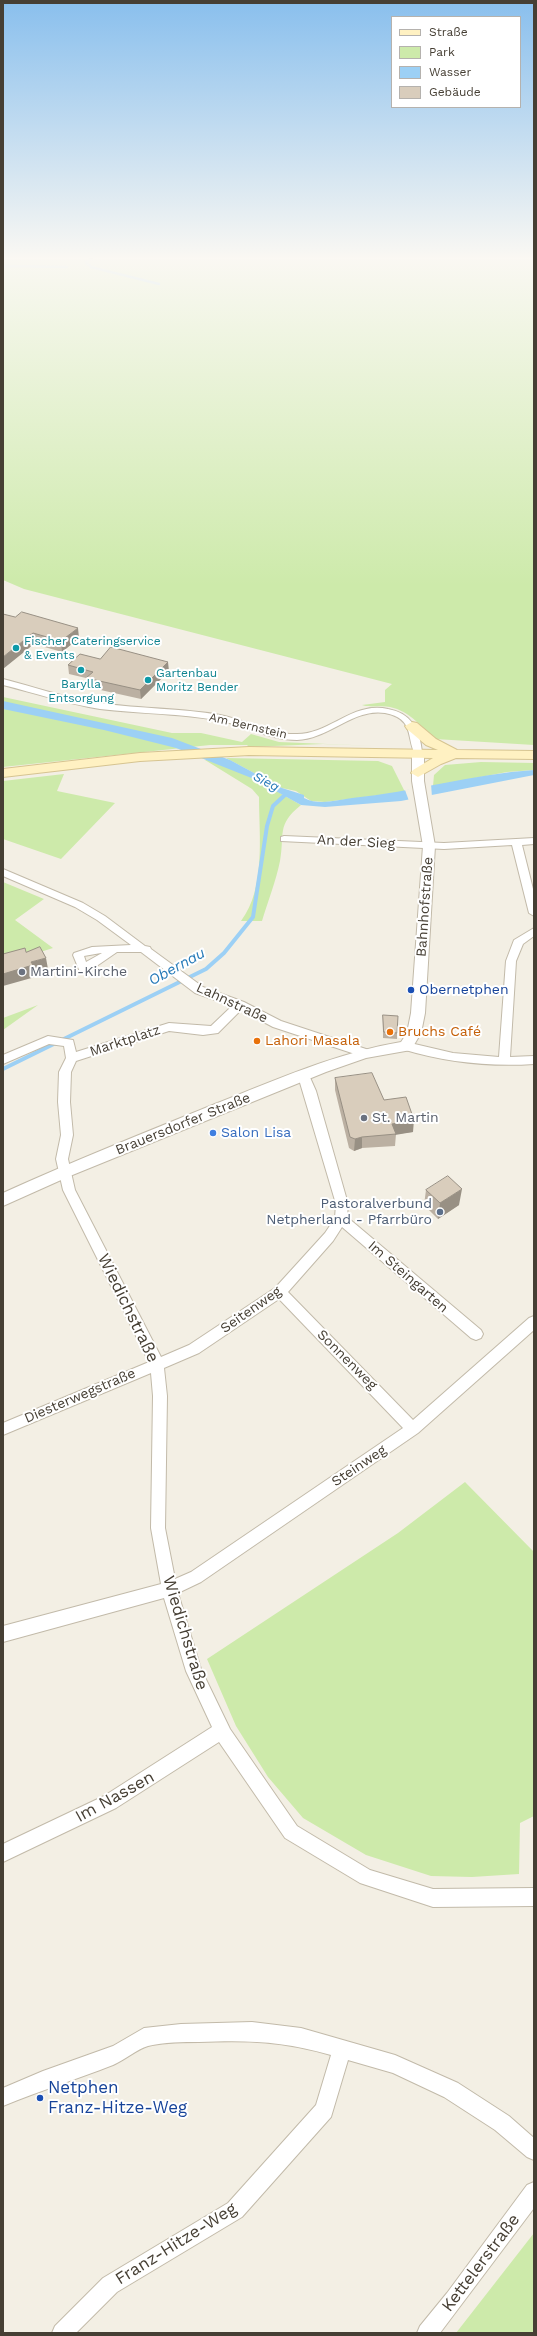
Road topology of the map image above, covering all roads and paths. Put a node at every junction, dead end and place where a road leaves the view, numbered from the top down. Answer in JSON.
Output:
{"nodes":[{"id":1,"x":3,"y":682,"type":"edge"},
{"id":2,"x":412,"y":726,"type":"junction"},
{"id":3,"x":418,"y":752,"type":"junction"},
{"id":4,"x":459,"y":753,"type":"junction"},
{"id":5,"x":534,"y":755,"type":"edge"},
{"id":6,"x":3,"y":773,"type":"edge"},
{"id":7,"x":418,"y":777,"type":"junction"},
{"id":8,"x":284,"y":838,"type":"dead end"},
{"id":9,"x":516,"y":841,"type":"junction"},
{"id":10,"x":534,"y":841,"type":"edge"},
{"id":11,"x":429,"y":846,"type":"junction"},
{"id":12,"x":3,"y":872,"type":"edge"},
{"id":13,"x":534,"y":914,"type":"edge"},
{"id":14,"x":534,"y":931,"type":"edge"},
{"id":15,"x":146,"y":949,"type":"junction"},
{"id":16,"x":113,"y":950,"type":"dead end"},
{"id":17,"x":240,"y":1005,"type":"junction"},
{"id":18,"x":406,"y":1046,"type":"junction"},
{"id":19,"x":364,"y":1053,"type":"junction"},
{"id":20,"x":72,"y":1058,"type":"junction"},
{"id":21,"x":3,"y":1060,"type":"edge"},
{"id":22,"x":534,"y":1060,"type":"edge"},
{"id":23,"x":504,"y":1061,"type":"junction"},
{"id":24,"x":304,"y":1076,"type":"junction"},
{"id":25,"x":64,"y":1172,"type":"junction"},
{"id":26,"x":3,"y":1200,"type":"edge"},
{"id":27,"x":341,"y":1219,"type":"junction"},
{"id":28,"x":280,"y":1292,"type":"junction"},
{"id":29,"x":534,"y":1322,"type":"edge"},
{"id":30,"x":476,"y":1334,"type":"dead end"},
{"id":31,"x":157,"y":1363,"type":"junction"},
{"id":32,"x":415,"y":1428,"type":"junction"},
{"id":33,"x":3,"y":1429,"type":"edge"},
{"id":34,"x":169,"y":1589,"type":"junction"},
{"id":35,"x":3,"y":1634,"type":"edge"},
{"id":36,"x":221,"y":1731,"type":"junction"},
{"id":37,"x":3,"y":1853,"type":"edge"},
{"id":38,"x":534,"y":1897,"type":"edge"},
{"id":39,"x":342,"y":2048,"type":"junction"},
{"id":40,"x":3,"y":2097,"type":"edge"},
{"id":41,"x":534,"y":2150,"type":"edge"},
{"id":42,"x":534,"y":2192,"type":"edge"},
{"id":43,"x":62,"y":2333,"type":"edge"},
{"id":44,"x":427,"y":2333,"type":"edge"}],
"edges":[{"from":1,"to":2,"type":"street","name":"Am Bernstein"},
{"from":2,"to":3,"type":"street"},
{"from":2,"to":4,"type":"main road"},
{"from":3,"to":4,"type":"main road"},
{"from":3,"to":6,"type":"main road"},
{"from":3,"to":7,"type":"street"},
{"from":4,"to":5,"type":"main road"},
{"from":4,"to":7,"type":"main road"},
{"from":7,"to":11,"type":"street"},
{"from":8,"to":11,"type":"street","name":"An der Sieg"},
{"from":9,"to":10,"type":"street","name":"Bahnhofstraße"},
{"from":9,"to":11,"type":"street","name":"Bahnhofstraße"},
{"from":9,"to":13,"type":"street"},
{"from":11,"to":18,"type":"street","name":"Bahnhofstraße"},
{"from":12,"to":15,"type":"street","name":"Lahnstraße"},
{"from":14,"to":23,"type":"street"},
{"from":15,"to":16,"type":"street"},
{"from":15,"to":17,"type":"street","name":"Lahnstraße"},
{"from":17,"to":19,"type":"street","name":"Lahnstraße"},
{"from":17,"to":20,"type":"street","name":"Marktplatz"},
{"from":18,"to":19,"type":"street","name":"Lahnstraße"},
{"from":18,"to":23,"type":"street","name":"Lahnstraße"},
{"from":19,"to":24,"type":"street","name":"Brauersdorfer Straße"},
{"from":20,"to":21,"type":"street"},
{"from":20,"to":25,"type":"street","name":"Wiedichstraße"},
{"from":22,"to":23,"type":"street","name":"Lahnstraße"},
{"from":24,"to":25,"type":"street","name":"Brauersdorfer Straße"},
{"from":24,"to":27,"type":"street"},
{"from":25,"to":26,"type":"street","name":"Brauersdorfer Straße"},
{"from":25,"to":31,"type":"street","name":"Wiedichstraße"},
{"from":27,"to":28,"type":"street","name":"Seitenweg"},
{"from":27,"to":30,"type":"street","name":"Im Steingarten"},
{"from":28,"to":31,"type":"street","name":"Seitenweg"},
{"from":28,"to":32,"type":"street","name":"Sonnenweg"},
{"from":29,"to":32,"type":"street","name":"Steinweg"},
{"from":31,"to":33,"type":"street","name":"Diesterwegstraße"},
{"from":31,"to":34,"type":"street","name":"Wiedichstraße"},
{"from":32,"to":34,"type":"street","name":"Steinweg"},
{"from":34,"to":35,"type":"street","name":"Steinweg"},
{"from":34,"to":36,"type":"street","name":"Wiedichstraße"},
{"from":36,"to":37,"type":"street","name":"Im Nassen"},
{"from":36,"to":38,"type":"street","name":"Wiedichstraße"},
{"from":39,"to":40,"type":"street"},
{"from":39,"to":41,"type":"street"},
{"from":39,"to":43,"type":"street","name":"Franz-Hitze-Weg"},
{"from":42,"to":44,"type":"street","name":"Kettelerstraße"}]}
